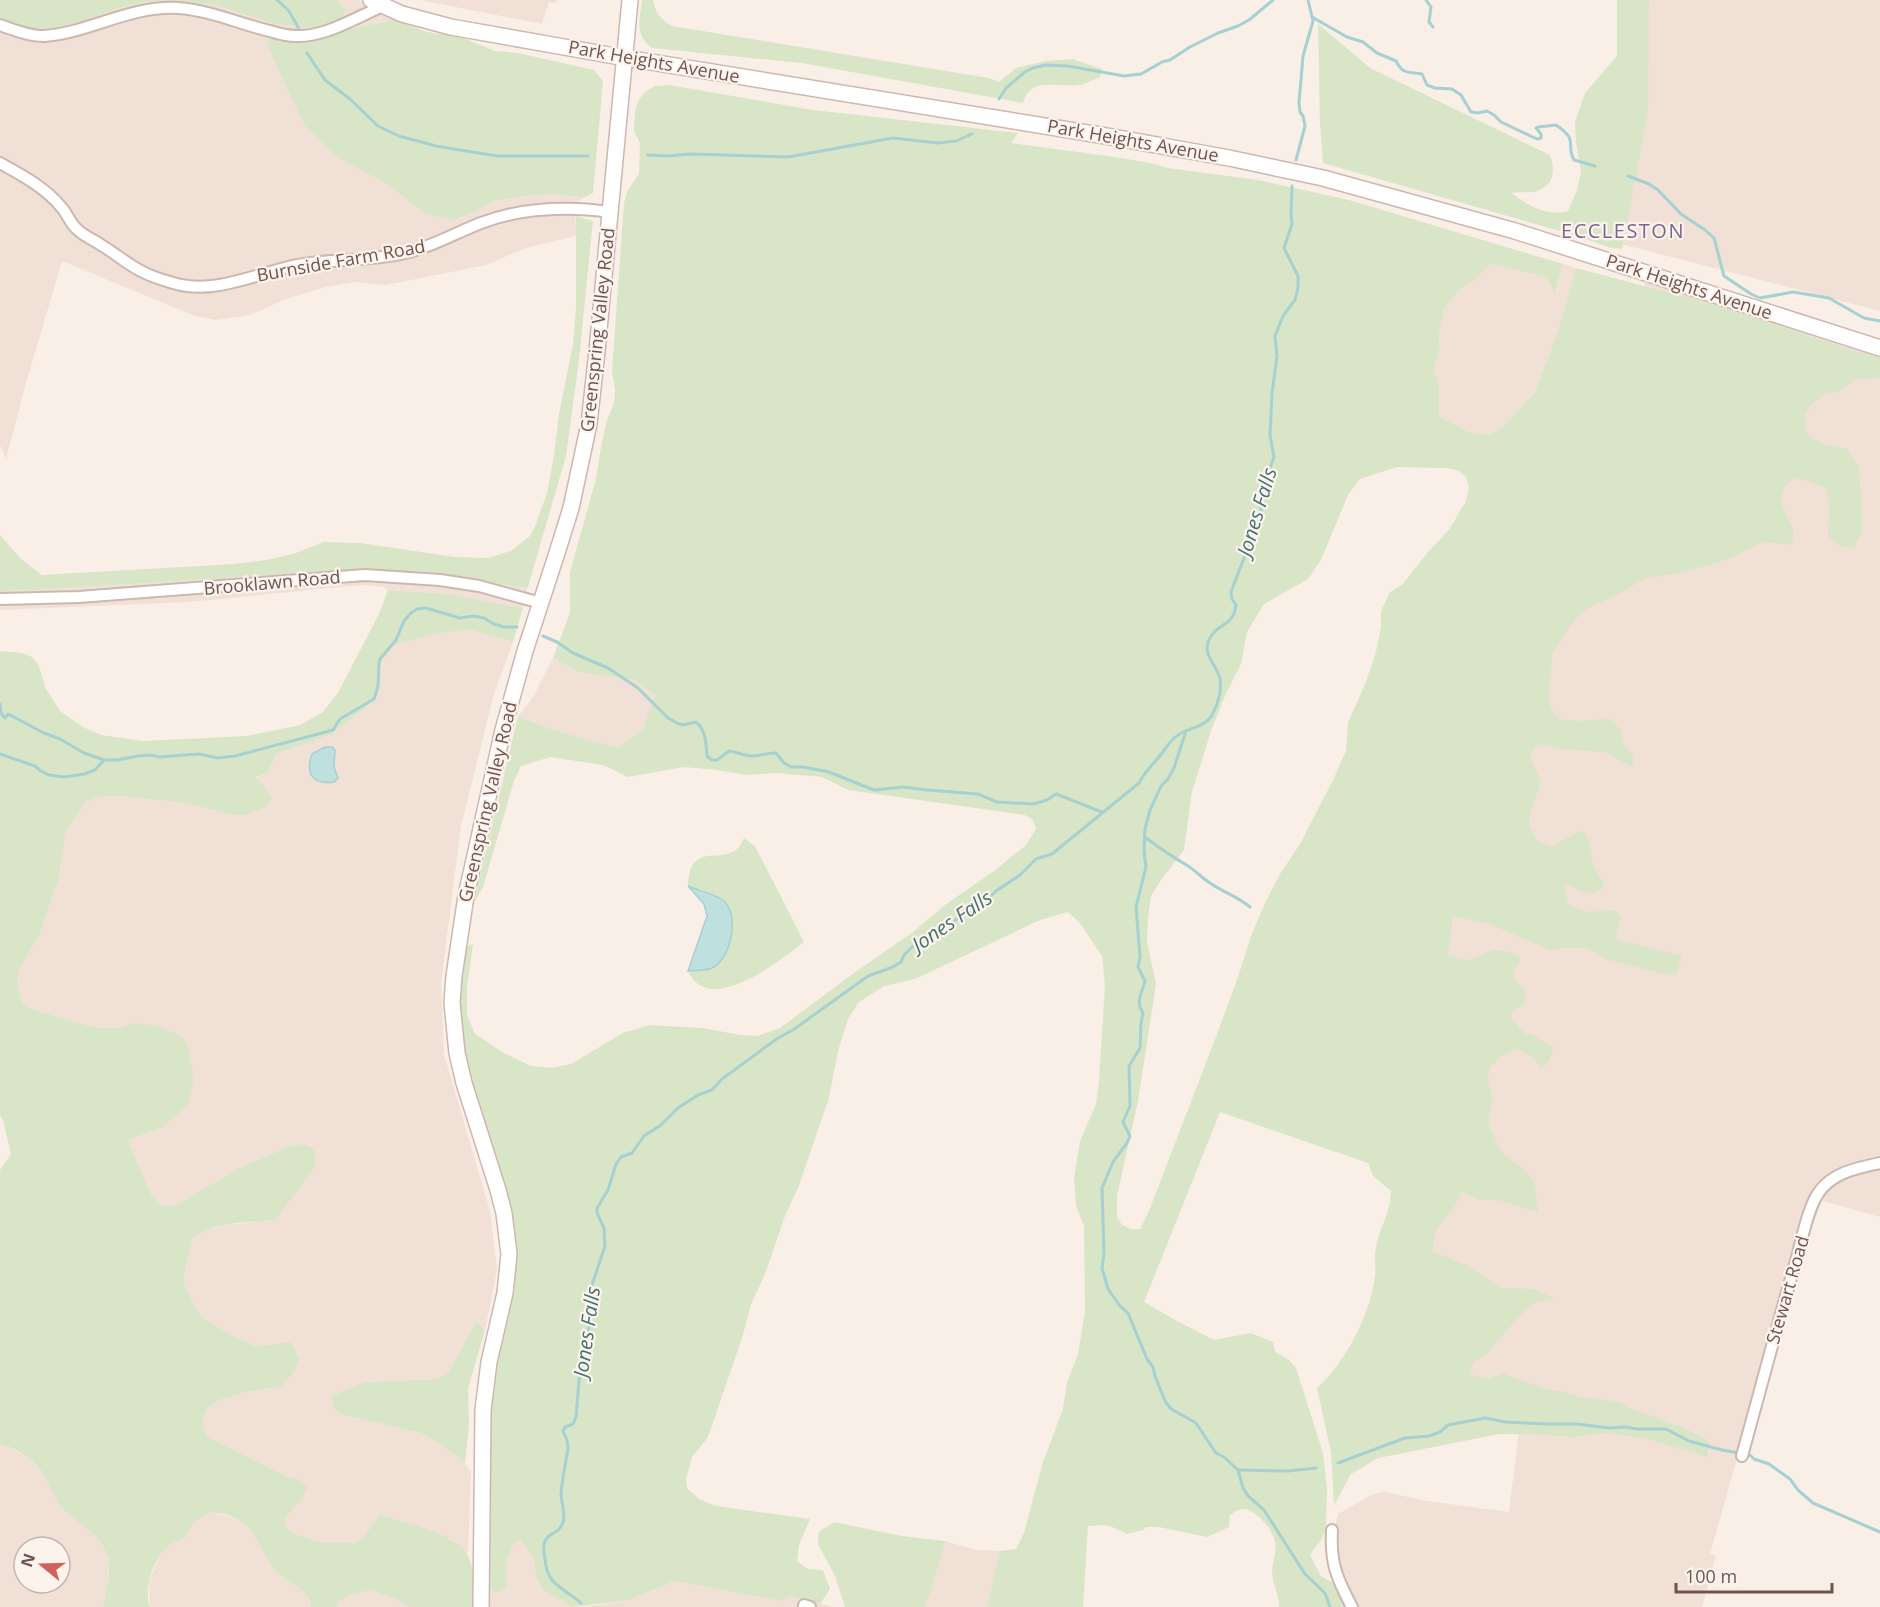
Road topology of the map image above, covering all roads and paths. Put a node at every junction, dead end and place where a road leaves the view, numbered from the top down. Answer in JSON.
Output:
{"nodes":[{"id":1,"x":630,"y":0,"type":"edge"},
{"id":2,"x":377,"y":3,"type":"edge"},
{"id":3,"x":0,"y":25,"type":"edge"},
{"id":4,"x":626,"y":57,"type":"junction"},
{"id":5,"x":0,"y":163,"type":"edge"},
{"id":6,"x":611,"y":212,"type":"junction"},
{"id":7,"x":1880,"y":348,"type":"edge"},
{"id":8,"x":0,"y":599,"type":"edge"},
{"id":9,"x":541,"y":603,"type":"junction"},
{"id":10,"x":1880,"y":1163,"type":"edge"},
{"id":11,"x":1743,"y":1453,"type":"dead end"},
{"id":12,"x":1332,"y":1530,"type":"dead end"},
{"id":13,"x":481,"y":1607,"type":"edge"},
{"id":14,"x":1352,"y":1607,"type":"edge"}],
"edges":[{"from":1,"to":4,"type":"main road","name":"Greenspring Valley Road"},
{"from":2,"to":3,"type":"street"},
{"from":2,"to":4,"type":"main road","name":"Park Heights Avenue"},
{"from":4,"to":6,"type":"main road","name":"Greenspring Valley Road"},
{"from":4,"to":7,"type":"main road","name":"Park Heights Avenue"},
{"from":5,"to":6,"type":"street","name":"Burnside Farm Road"},
{"from":6,"to":9,"type":"main road","name":"Greenspring Valley Road"},
{"from":8,"to":9,"type":"street","name":"Brooklawn Road"},
{"from":9,"to":13,"type":"main road","name":"Greenspring Valley Road"},
{"from":10,"to":11,"type":"street","name":"Stewart Road"},
{"from":12,"to":14,"type":"street"}]}
